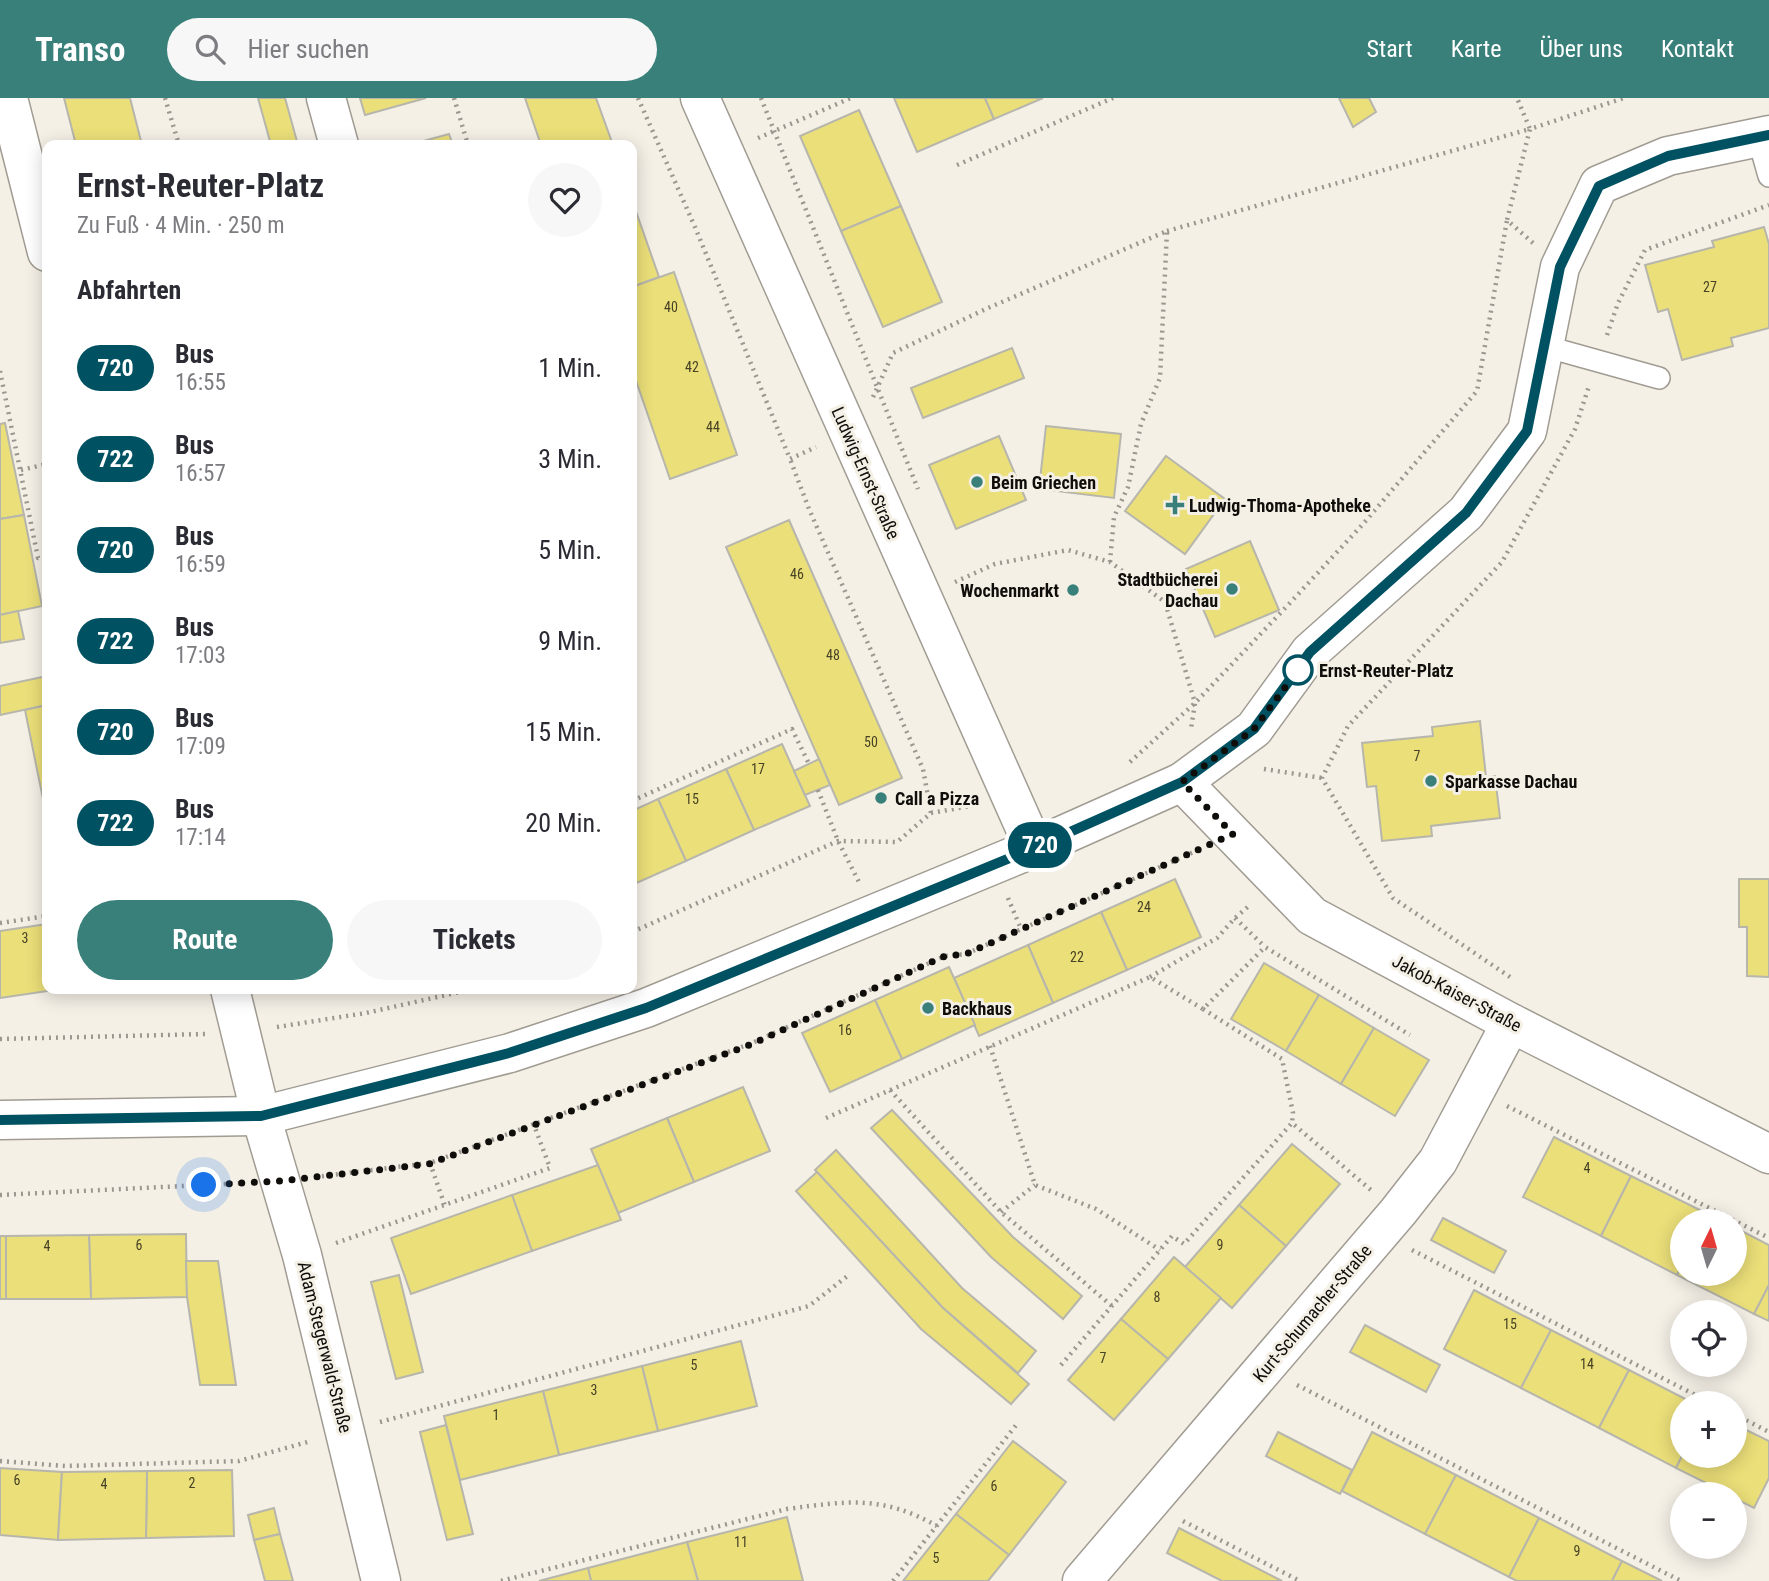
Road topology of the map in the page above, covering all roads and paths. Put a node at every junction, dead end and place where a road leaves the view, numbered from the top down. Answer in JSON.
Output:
{"nodes":[{"id":1,"x":8,"y":98,"type":"edge"},
{"id":2,"x":165,"y":98,"type":"edge"},
{"id":3,"x":326,"y":98,"type":"edge"},
{"id":4,"x":454,"y":98,"type":"edge"},
{"id":5,"x":638,"y":98,"type":"edge"},
{"id":6,"x":699,"y":98,"type":"edge"},
{"id":7,"x":761,"y":98,"type":"edge"},
{"id":8,"x":851,"y":98,"type":"edge"},
{"id":9,"x":1113,"y":98,"type":"edge"},
{"id":10,"x":1517,"y":98,"type":"edge"},
{"id":11,"x":1624,"y":98,"type":"edge"},
{"id":12,"x":1530,"y":130,"type":"junction"},
{"id":13,"x":774,"y":131,"type":"junction"},
{"id":14,"x":1763,"y":136,"type":"edge"},
{"id":15,"x":178,"y":140,"type":"edge"},
{"id":16,"x":338,"y":140,"type":"edge"},
{"id":17,"x":467,"y":140,"type":"edge"},
{"id":18,"x":725,"y":152,"type":"junction"},
{"id":19,"x":957,"y":165,"type":"dead end"},
{"id":20,"x":1769,"y":176,"type":"edge"},
{"id":21,"x":1769,"y":205,"type":"edge"},
{"id":22,"x":1507,"y":220,"type":"junction"},
{"id":23,"x":1167,"y":230,"type":"junction"},
{"id":24,"x":42,"y":232,"type":"edge"},
{"id":25,"x":1560,"y":267,"type":"junction"},
{"id":26,"x":1545,"y":346,"type":"junction"},
{"id":27,"x":1599,"y":359,"type":"junction"},
{"id":28,"x":0,"y":371,"type":"edge"},
{"id":29,"x":1659,"y":378,"type":"dead end"},
{"id":30,"x":878,"y":389,"type":"junction"},
{"id":31,"x":848,"y":433,"type":"junction"},
{"id":32,"x":790,"y":459,"type":"junction"},
{"id":33,"x":42,"y":465,"type":"edge"},
{"id":34,"x":20,"y":470,"type":"junction"},
{"id":35,"x":919,"y":492,"type":"dead end"},
{"id":36,"x":42,"y":557,"type":"edge"},
{"id":37,"x":1110,"y":562,"type":"junction"},
{"id":38,"x":950,"y":569,"type":"dead end"},
{"id":39,"x":939,"y":590,"type":"junction"},
{"id":40,"x":960,"y":594,"type":"dead end"},
{"id":41,"x":1195,"y":703,"type":"junction"},
{"id":42,"x":809,"y":764,"type":"dead end"},
{"id":43,"x":1120,"y":766,"type":"dead end"},
{"id":44,"x":1182,"y":782,"type":"junction"},
{"id":45,"x":818,"y":790,"type":"dead end"},
{"id":46,"x":637,"y":799,"type":"edge"},
{"id":47,"x":1233,"y":834,"type":"junction"},
{"id":48,"x":838,"y":841,"type":"junction"},
{"id":49,"x":1034,"y":848,"type":"junction"},
{"id":50,"x":1280,"y":881,"type":"junction"},
{"id":51,"x":875,"y":912,"type":"junction"},
{"id":52,"x":42,"y":916,"type":"edge"},
{"id":53,"x":1234,"y":918,"type":"junction"},
{"id":54,"x":0,"y":923,"type":"edge"},
{"id":55,"x":637,"y":930,"type":"edge"},
{"id":56,"x":1265,"y":947,"type":"junction"},
{"id":57,"x":1150,"y":976,"type":"junction"},
{"id":58,"x":1514,"y":980,"type":"dead end"},
{"id":59,"x":231,"y":994,"type":"edge"},
{"id":60,"x":1203,"y":1009,"type":"junction"},
{"id":61,"x":1511,"y":1023,"type":"junction"},
{"id":62,"x":1410,"y":1035,"type":"dead end"},
{"id":63,"x":990,"y":1046,"type":"junction"},
{"id":64,"x":890,"y":1090,"type":"junction"},
{"id":65,"x":1476,"y":1090,"type":"junction"},
{"id":66,"x":261,"y":1116,"type":"junction"},
{"id":67,"x":826,"y":1118,"type":"dead end"},
{"id":68,"x":0,"y":1120,"type":"edge"},
{"id":69,"x":1292,"y":1123,"type":"junction"},
{"id":70,"x":534,"y":1125,"type":"junction"},
{"id":71,"x":1769,"y":1154,"type":"edge"},
{"id":72,"x":429,"y":1164,"type":"junction"},
{"id":73,"x":280,"y":1181,"type":"junction"},
{"id":74,"x":1035,"y":1185,"type":"junction"},
{"id":75,"x":0,"y":1195,"type":"edge"},
{"id":76,"x":445,"y":1206,"type":"junction"},
{"id":77,"x":1001,"y":1212,"type":"junction"},
{"id":78,"x":1389,"y":1223,"type":"junction"},
{"id":79,"x":1769,"y":1238,"type":"edge"},
{"id":80,"x":1160,"y":1250,"type":"junction"},
{"id":81,"x":302,"y":1255,"type":"junction"},
{"id":82,"x":850,"y":1274,"type":"dead end"},
{"id":83,"x":1112,"y":1306,"type":"junction"},
{"id":84,"x":1061,"y":1365,"type":"dead end"},
{"id":85,"x":1265,"y":1368,"type":"junction"},
{"id":86,"x":1690,"y":1391,"type":"edge"},
{"id":87,"x":1747,"y":1421,"type":"edge"},
{"id":88,"x":1017,"y":1424,"type":"dead end"},
{"id":89,"x":345,"y":1431,"type":"junction"},
{"id":90,"x":1769,"y":1432,"type":"edge"},
{"id":91,"x":0,"y":1461,"type":"edge"},
{"id":92,"x":1148,"y":1503,"type":"junction"},
{"id":93,"x":937,"y":1526,"type":"junction"},
{"id":94,"x":381,"y":1581,"type":"edge"},
{"id":95,"x":501,"y":1581,"type":"edge"},
{"id":96,"x":892,"y":1581,"type":"edge"},
{"id":97,"x":1082,"y":1581,"type":"edge"},
{"id":98,"x":1300,"y":1581,"type":"edge"},
{"id":99,"x":1681,"y":1581,"type":"edge"}],
"edges":[{"from":1,"to":24,"type":"street"},
{"from":2,"to":15,"type":"path"},
{"from":3,"to":16,"type":"street"},
{"from":4,"to":17,"type":"path"},
{"from":5,"to":32,"type":"path"},
{"from":6,"to":18,"type":"street","name":"Ludwig-Ernst-Straße"},
{"from":7,"to":13,"type":"path"},
{"from":8,"to":13,"type":"path"},
{"from":9,"to":19,"type":"path"},
{"from":10,"to":12,"type":"path"},
{"from":11,"to":12,"type":"path"},
{"from":12,"to":22,"type":"path"},
{"from":12,"to":23,"type":"path"},
{"from":13,"to":18,"type":"path"},
{"from":13,"to":30,"type":"path"},
{"from":14,"to":20,"type":"lane"},
{"from":14,"to":25,"type":"street"},
{"from":18,"to":31,"type":"street","name":"Ludwig-Ernst-Straße"},
{"from":21,"to":27,"type":"path"},
{"from":22,"to":25,"type":"path"},
{"from":22,"to":41,"type":"path"},
{"from":23,"to":30,"type":"path"},
{"from":23,"to":37,"type":"path"},
{"from":25,"to":26,"type":"street"},
{"from":26,"to":27,"type":"lane"},
{"from":26,"to":44,"type":"street"},
{"from":27,"to":29,"type":"lane"},
{"from":27,"to":58,"type":"path"},
{"from":28,"to":34,"type":"path"},
{"from":30,"to":31,"type":"path"},
{"from":30,"to":35,"type":"path"},
{"from":31,"to":32,"type":"path"},
{"from":31,"to":39,"type":"street","name":"Ludwig-Ernst-Straße"},
{"from":32,"to":48,"type":"path"},
{"from":33,"to":34,"type":"path"},
{"from":34,"to":36,"type":"path"},
{"from":37,"to":39,"type":"path"},
{"from":37,"to":41,"type":"path"},
{"from":38,"to":39,"type":"path"},
{"from":39,"to":40,"type":"path"},
{"from":39,"to":49,"type":"street","name":"Ludwig-Ernst-Straße"},
{"from":41,"to":43,"type":"path"},
{"from":41,"to":44,"type":"path"},
{"from":42,"to":46,"type":"path"},
{"from":44,"to":47,"type":"street","name":"Jakob-Kaiser-Straße"},
{"from":44,"to":49,"type":"street"},
{"from":45,"to":48,"type":"path"},
{"from":47,"to":50,"type":"street","name":"Jakob-Kaiser-Straße"},
{"from":47,"to":70,"type":"path"},
{"from":48,"to":51,"type":"path"},
{"from":48,"to":55,"type":"path"},
{"from":49,"to":51,"type":"street"},
{"from":50,"to":53,"type":"path"},
{"from":50,"to":61,"type":"street","name":"Jakob-Kaiser-Straße"},
{"from":51,"to":66,"type":"street"},
{"from":52,"to":54,"type":"path"},
{"from":53,"to":56,"type":"path"},
{"from":53,"to":57,"type":"path"},
{"from":56,"to":60,"type":"path"},
{"from":56,"to":62,"type":"path"},
{"from":57,"to":60,"type":"path"},
{"from":57,"to":63,"type":"path"},
{"from":59,"to":66,"type":"street","name":"Adam-Stegerwald-Straße"},
{"from":60,"to":69,"type":"path"},
{"from":61,"to":65,"type":"street","name":"Kurt-Schumacher-Straße"},
{"from":61,"to":71,"type":"street","name":"Jakob-Kaiser-Straße"},
{"from":63,"to":64,"type":"path"},
{"from":63,"to":74,"type":"path"},
{"from":64,"to":67,"type":"path"},
{"from":64,"to":77,"type":"path"},
{"from":65,"to":78,"type":"street","name":"Kurt-Schumacher-Straße"},
{"from":65,"to":79,"type":"path"},
{"from":66,"to":68,"type":"street"},
{"from":66,"to":73,"type":"street","name":"Adam-Stegerwald-Straße"},
{"from":69,"to":78,"type":"path"},
{"from":69,"to":80,"type":"path"},
{"from":70,"to":72,"type":"path"},
{"from":70,"to":76,"type":"path"},
{"from":72,"to":73,"type":"path"},
{"from":72,"to":76,"type":"path"},
{"from":73,"to":75,"type":"path"},
{"from":73,"to":81,"type":"street","name":"Adam-Stegerwald-Straße"},
{"from":74,"to":77,"type":"path"},
{"from":74,"to":80,"type":"path"},
{"from":76,"to":81,"type":"path"},
{"from":77,"to":83,"type":"path"},
{"from":78,"to":85,"type":"street","name":"Kurt-Schumacher-Straße"},
{"from":78,"to":86,"type":"path"},
{"from":80,"to":83,"type":"path"},
{"from":81,"to":89,"type":"street","name":"Adam-Stegerwald-Straße"},
{"from":82,"to":89,"type":"path"},
{"from":83,"to":84,"type":"path"},
{"from":85,"to":92,"type":"street","name":"Kurt-Schumacher-Straße"},
{"from":85,"to":99,"type":"path"},
{"from":87,"to":90,"type":"path"},
{"from":88,"to":93,"type":"path"},
{"from":89,"to":91,"type":"path"},
{"from":89,"to":94,"type":"street","name":"Adam-Stegerwald-Straße"},
{"from":92,"to":97,"type":"street","name":"Kurt-Schumacher-Straße"},
{"from":92,"to":98,"type":"path"},
{"from":93,"to":95,"type":"path"},
{"from":93,"to":96,"type":"path"}]}
